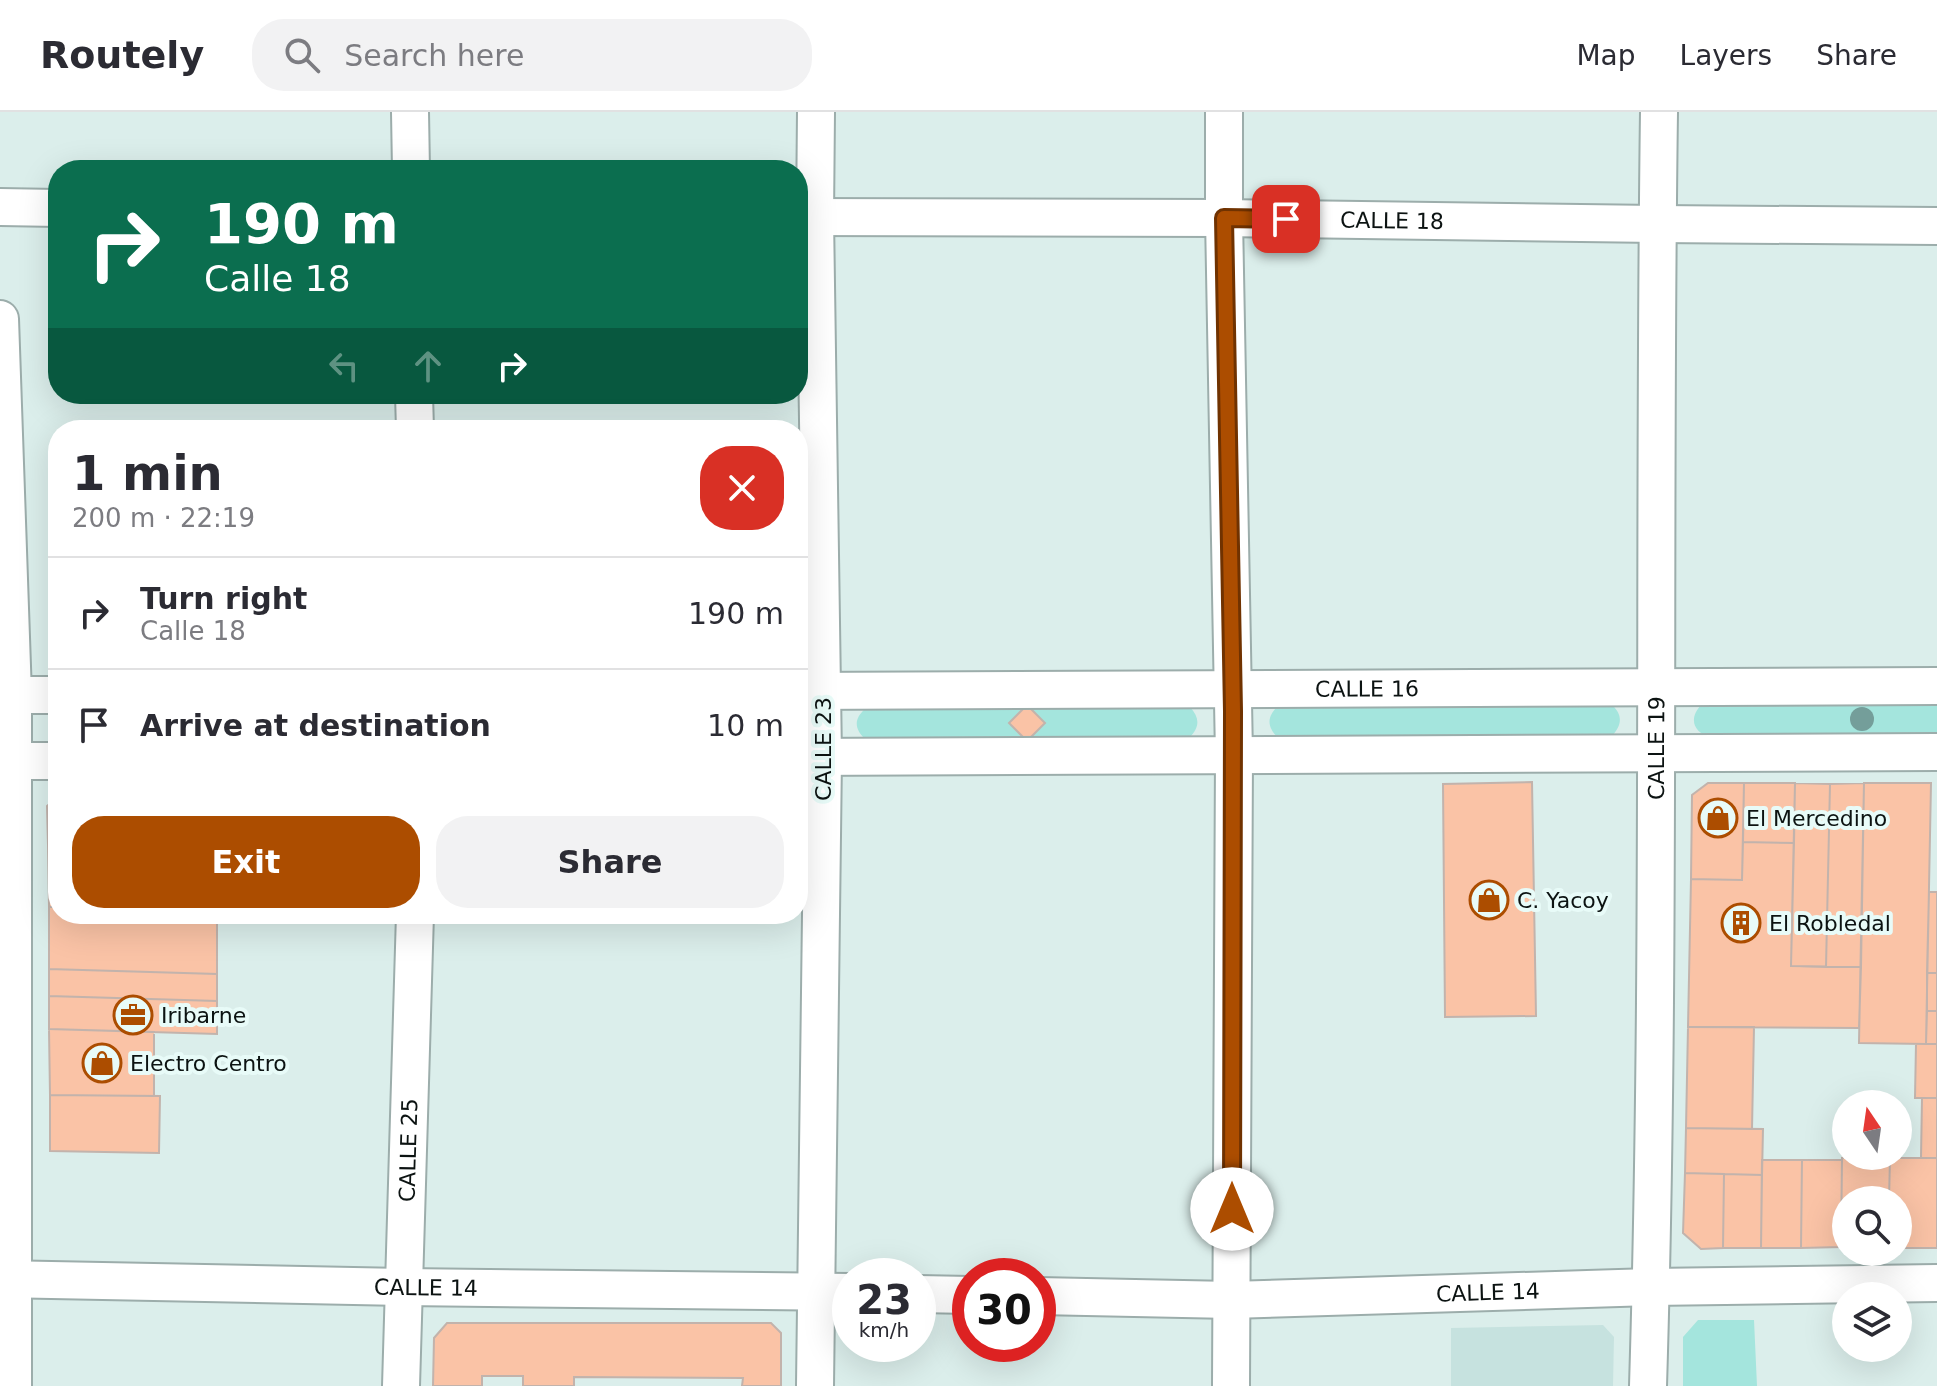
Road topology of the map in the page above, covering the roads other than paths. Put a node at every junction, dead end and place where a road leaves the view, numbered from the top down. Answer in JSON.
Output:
{"nodes":[{"id":1,"x":410,"y":112,"type":"edge"},
{"id":2,"x":816,"y":112,"type":"edge"},
{"id":3,"x":1224,"y":112,"type":"edge"},
{"id":4,"x":1659,"y":112,"type":"edge"},
{"id":5,"x":411,"y":160,"type":"edge"},
{"id":6,"x":808,"y":205,"type":"edge"},
{"id":7,"x":0,"y":207,"type":"edge"},
{"id":8,"x":48,"y":208,"type":"edge"},
{"id":9,"x":808,"y":217,"type":"edge"},
{"id":10,"x":1224,"y":218,"type":"junction"},
{"id":11,"x":1657,"y":224,"type":"junction"},
{"id":12,"x":1937,"y":226,"type":"edge"},
{"id":13,"x":0,"y":319,"type":"edge"},
{"id":14,"x":808,"y":375,"type":"edge"},
{"id":15,"x":1937,"y":686,"type":"edge"},
{"id":16,"x":1657,"y":687,"type":"junction"},
{"id":17,"x":1233,"y":689,"type":"junction"},
{"id":18,"x":810,"y":691,"type":"edge"},
{"id":19,"x":6,"y":695,"type":"edge"},
{"id":20,"x":48,"y":695,"type":"edge"},
{"id":21,"x":1937,"y":752,"type":"edge"},
{"id":22,"x":1657,"y":753,"type":"junction"},
{"id":23,"x":1234,"y":755,"type":"junction"},
{"id":24,"x":811,"y":757,"type":"edge"},
{"id":25,"x":6,"y":761,"type":"edge"},
{"id":26,"x":48,"y":761,"type":"edge"},
{"id":27,"x":415,"y":924,"type":"edge"},
{"id":28,"x":832,"y":1268,"type":"edge"},
{"id":29,"x":7,"y":1279,"type":"edge"},
{"id":30,"x":1937,"y":1283,"type":"edge"},
{"id":31,"x":403,"y":1287,"type":"junction"},
{"id":32,"x":1651,"y":1287,"type":"junction"},
{"id":33,"x":832,"y":1292,"type":"edge"},
{"id":34,"x":1056,"y":1296,"type":"edge"},
{"id":35,"x":832,"y":1297,"type":"edge"},
{"id":36,"x":1231,"y":1300,"type":"junction"},
{"id":37,"x":13,"y":1386,"type":"edge"},
{"id":38,"x":401,"y":1386,"type":"edge"},
{"id":39,"x":815,"y":1386,"type":"edge"},
{"id":40,"x":1231,"y":1386,"type":"edge"},
{"id":41,"x":1648,"y":1386,"type":"edge"}],
"edges":[{"from":1,"to":5,"type":"street"},
{"from":2,"to":6,"type":"street","name":"CALLE 23"},
{"from":3,"to":10,"type":"street"},
{"from":4,"to":11,"type":"street","name":"CALLE 19"},
{"from":7,"to":8,"type":"street"},
{"from":9,"to":10,"type":"street","name":"CALLE 18"},
{"from":10,"to":11,"type":"street","name":"CALLE 18"},
{"from":10,"to":17,"type":"street"},
{"from":11,"to":12,"type":"street","name":"CALLE 18"},
{"from":11,"to":16,"type":"street","name":"CALLE 19"},
{"from":13,"to":19,"type":"street"},
{"from":14,"to":18,"type":"street","name":"CALLE 23"},
{"from":15,"to":16,"type":"street","name":"CALLE 16"},
{"from":16,"to":17,"type":"street","name":"CALLE 16"},
{"from":16,"to":22,"type":"street","name":"CALLE 19"},
{"from":17,"to":18,"type":"street","name":"CALLE 16"},
{"from":17,"to":23,"type":"street"},
{"from":18,"to":24,"type":"street","name":"CALLE 23"},
{"from":19,"to":20,"type":"street"},
{"from":19,"to":25,"type":"street"},
{"from":21,"to":22,"type":"street"},
{"from":22,"to":23,"type":"street"},
{"from":22,"to":32,"type":"street","name":"CALLE 19"},
{"from":23,"to":24,"type":"street"},
{"from":23,"to":36,"type":"street"},
{"from":24,"to":28,"type":"street","name":"CALLE 23"},
{"from":25,"to":26,"type":"street"},
{"from":25,"to":29,"type":"street"},
{"from":27,"to":31,"type":"street","name":"CALLE 25"},
{"from":29,"to":31,"type":"street","name":"CALLE 14"},
{"from":29,"to":37,"type":"street"},
{"from":30,"to":32,"type":"street","name":"CALLE 14"},
{"from":31,"to":33,"type":"street","name":"CALLE 14"},
{"from":31,"to":38,"type":"street","name":"CALLE 25"},
{"from":32,"to":36,"type":"street","name":"CALLE 14"},
{"from":32,"to":41,"type":"street","name":"CALLE 19"},
{"from":34,"to":36,"type":"street","name":"CALLE 14"},
{"from":35,"to":39,"type":"street","name":"CALLE 23"},
{"from":36,"to":40,"type":"street"}]}
